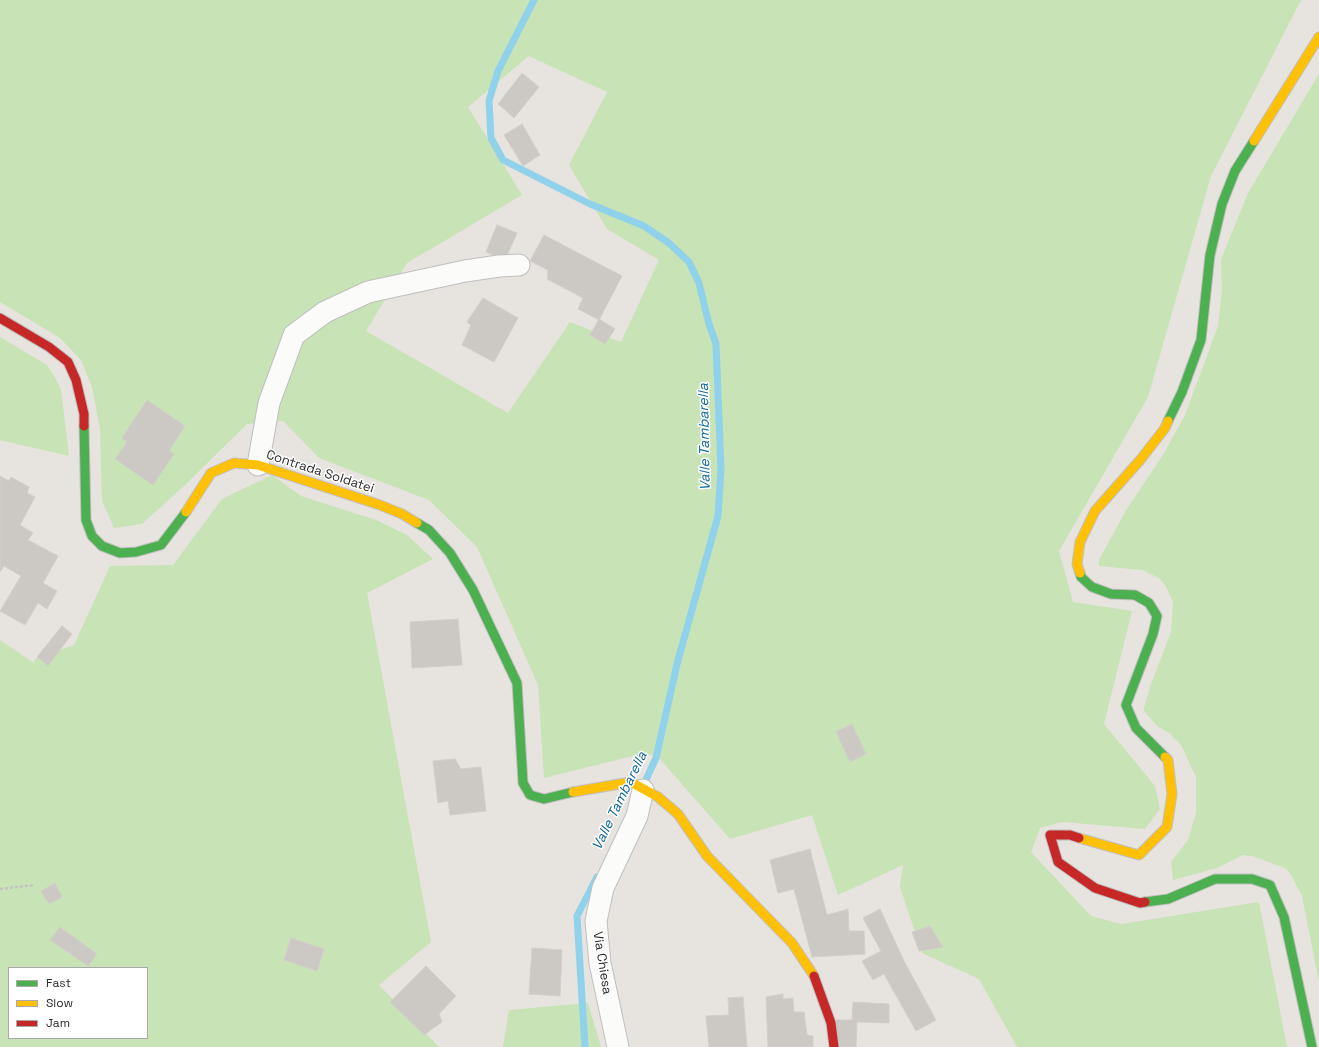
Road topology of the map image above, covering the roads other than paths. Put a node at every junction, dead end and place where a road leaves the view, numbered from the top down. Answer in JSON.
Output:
{"nodes":[{"id":1,"x":1319,"y":36,"type":"edge"},
{"id":2,"x":520,"y":265,"type":"dead end"},
{"id":3,"x":0,"y":318,"type":"edge"},
{"id":4,"x":258,"y":465,"type":"junction"},
{"id":5,"x":643,"y":790,"type":"junction"},
{"id":6,"x":618,"y":1047,"type":"edge"},
{"id":7,"x":834,"y":1047,"type":"edge"},
{"id":8,"x":1312,"y":1047,"type":"edge"}],
"edges":[{"from":1,"to":8,"type":"street"},
{"from":2,"to":4,"type":"street"},
{"from":3,"to":4,"type":"street","name":"Contrada Soldatei"},
{"from":4,"to":5,"type":"street","name":"Contrada Soldatei"},
{"from":5,"to":6,"type":"street","name":"Via Chiesa"},
{"from":5,"to":7,"type":"street","name":"Contrada Soldatei"}]}
